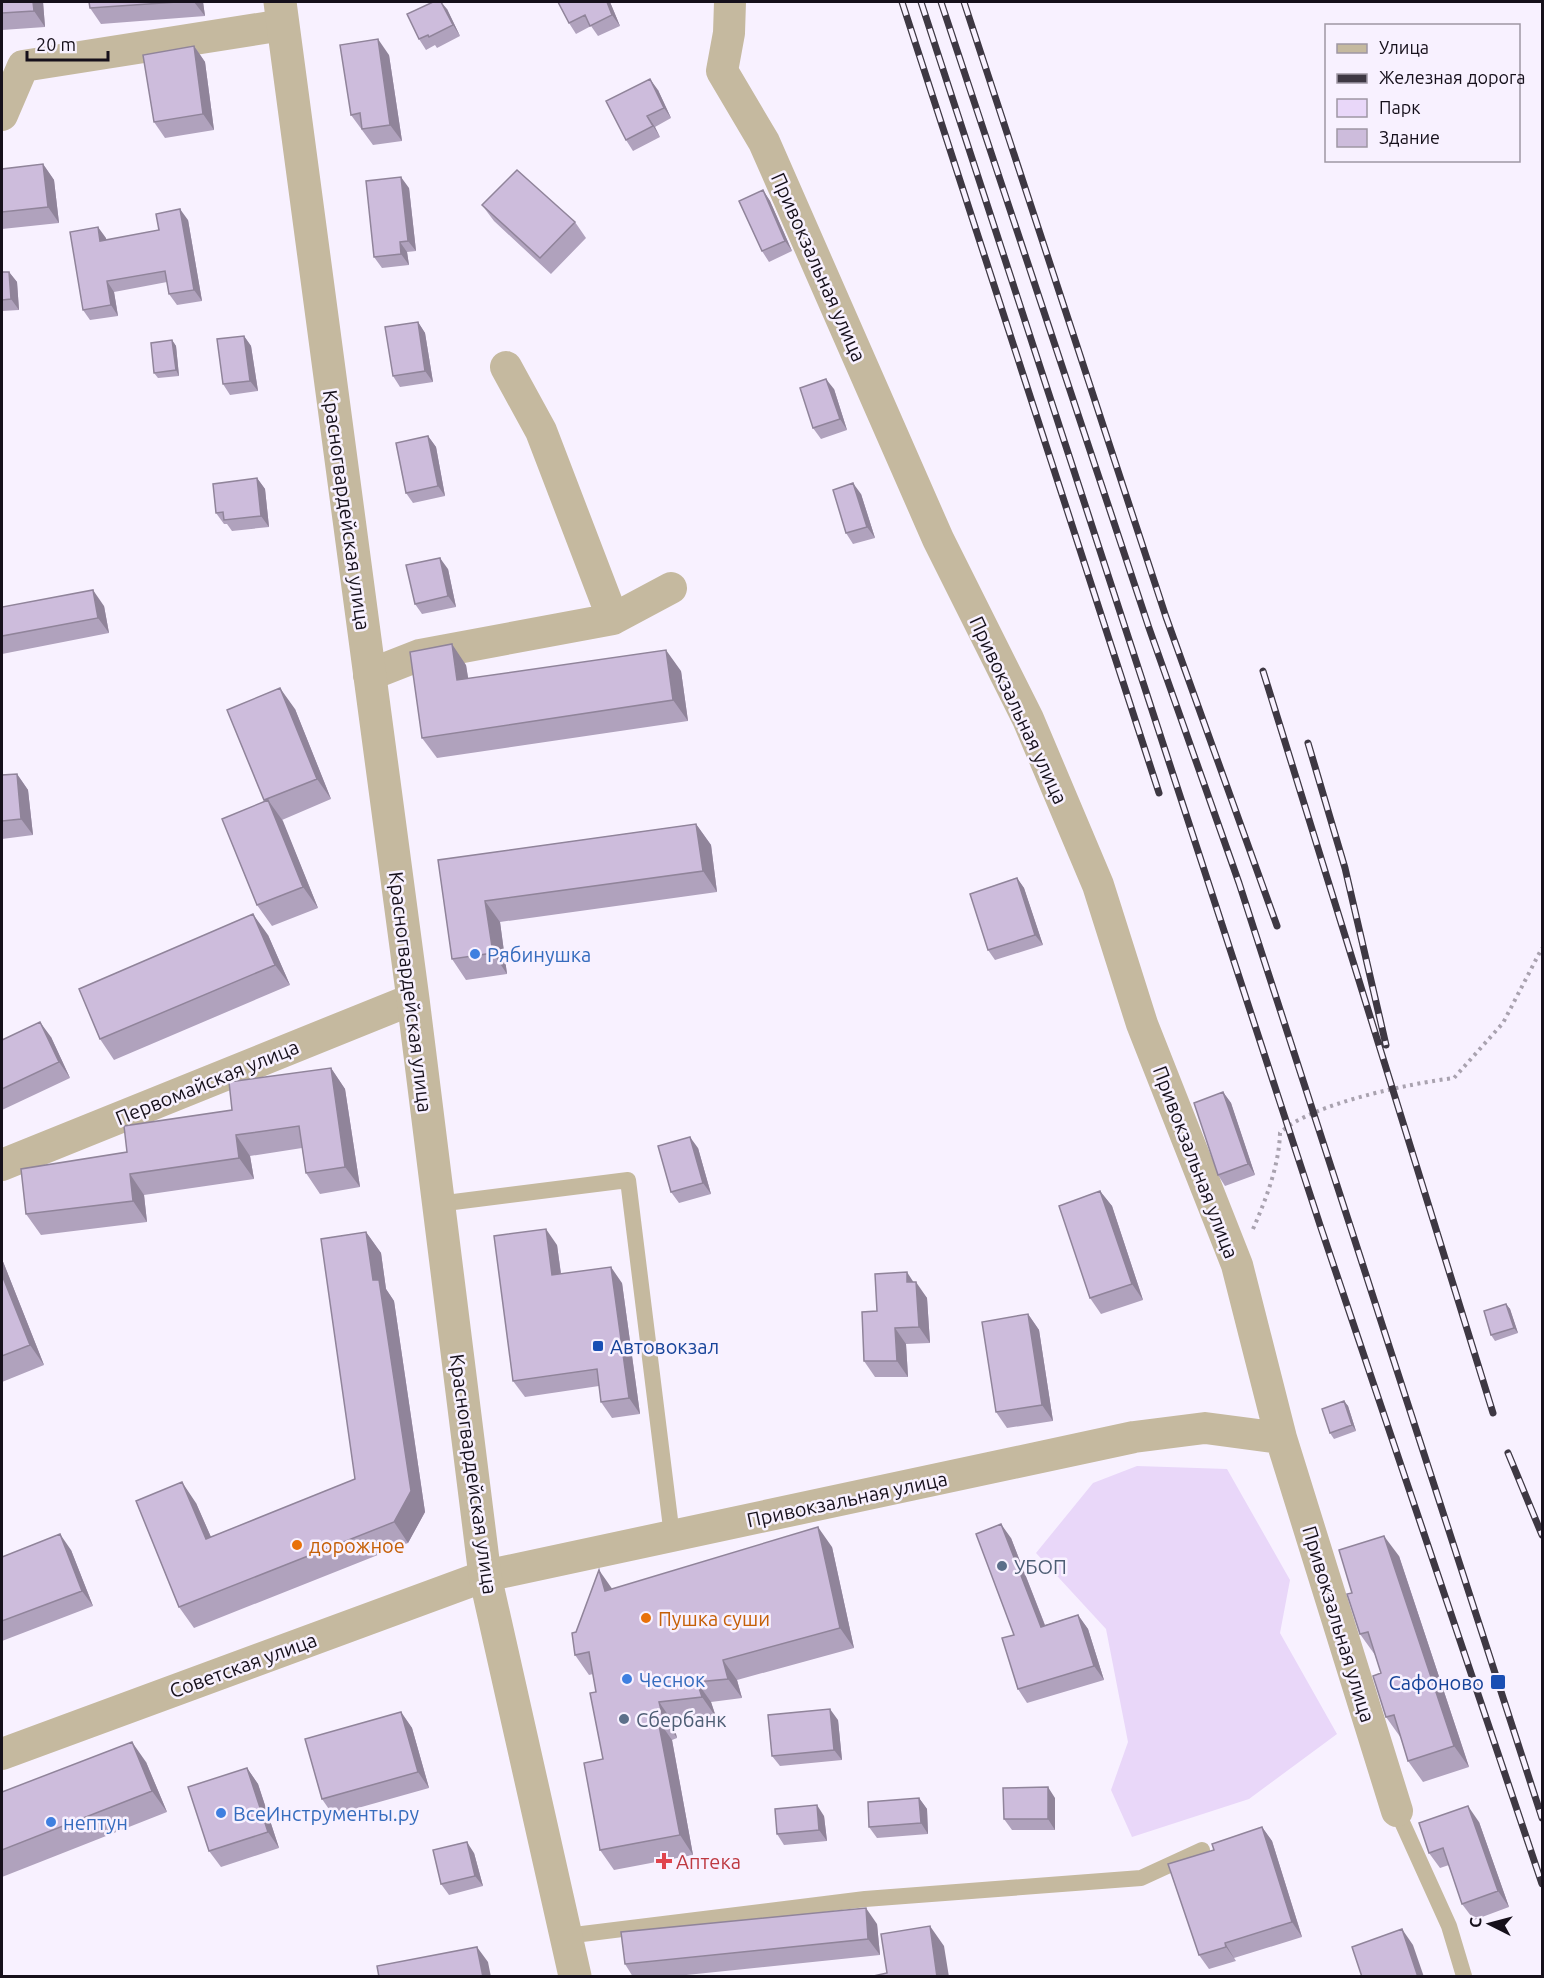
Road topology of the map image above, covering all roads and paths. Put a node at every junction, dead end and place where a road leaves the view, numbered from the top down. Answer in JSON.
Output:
{"nodes":[{"id":1,"x":730,"y":2,"type":"edge"},
{"id":2,"x":281,"y":13,"type":"edge"},
{"id":3,"x":2,"y":115,"type":"edge"},
{"id":4,"x":506,"y":367,"type":"dead end"},
{"id":5,"x":671,"y":588,"type":"dead end"},
{"id":6,"x":613,"y":619,"type":"junction"},
{"id":7,"x":369,"y":675,"type":"junction"},
{"id":8,"x":1542,"y":948,"type":"edge"},
{"id":9,"x":413,"y":999,"type":"junction"},
{"id":10,"x":2,"y":1165,"type":"edge"},
{"id":11,"x":438,"y":1204,"type":"junction"},
{"id":12,"x":1237,"y":1265,"type":"junction"},
{"id":13,"x":1281,"y":1438,"type":"junction"},
{"id":14,"x":672,"y":1536,"type":"junction"},
{"id":15,"x":485,"y":1576,"type":"junction"},
{"id":16,"x":2,"y":1754,"type":"edge"},
{"id":17,"x":1397,"y":1811,"type":"joint"},
{"id":18,"x":1202,"y":1850,"type":"dead end"},
{"id":19,"x":566,"y":1936,"type":"junction"},
{"id":20,"x":575,"y":1977,"type":"edge"},
{"id":21,"x":1464,"y":1977,"type":"edge"}],
"edges":[{"from":1,"to":12,"type":"street","name":"Привокзальная улица"},
{"from":2,"to":3,"type":"street"},
{"from":2,"to":7,"type":"street","name":"Красногвардейская улица"},
{"from":4,"to":6,"type":"street"},
{"from":5,"to":6,"type":"street"},
{"from":6,"to":7,"type":"street"},
{"from":7,"to":9,"type":"street","name":"Красногвардейская улица"},
{"from":8,"to":12,"type":"path"},
{"from":9,"to":10,"type":"street","name":"Первомайская улица"},
{"from":9,"to":11,"type":"street","name":"Красногвардейская улица"},
{"from":11,"to":14,"type":"lane"},
{"from":11,"to":15,"type":"street","name":"Красногвардейская улица"},
{"from":12,"to":13,"type":"street","name":"Привокзальная улица"},
{"from":13,"to":14,"type":"street","name":"Привокзальная улица"},
{"from":13,"to":17,"type":"street","name":"Привокзальная улица"},
{"from":14,"to":15,"type":"street","name":"Привокзальная улица"},
{"from":15,"to":16,"type":"street","name":"Советская улица"},
{"from":15,"to":19,"type":"street","name":"Красногвардейская улица"},
{"from":17,"to":21,"type":"lane"},
{"from":18,"to":19,"type":"lane"},
{"from":19,"to":20,"type":"street","name":"Красногвардейская улица"}]}
